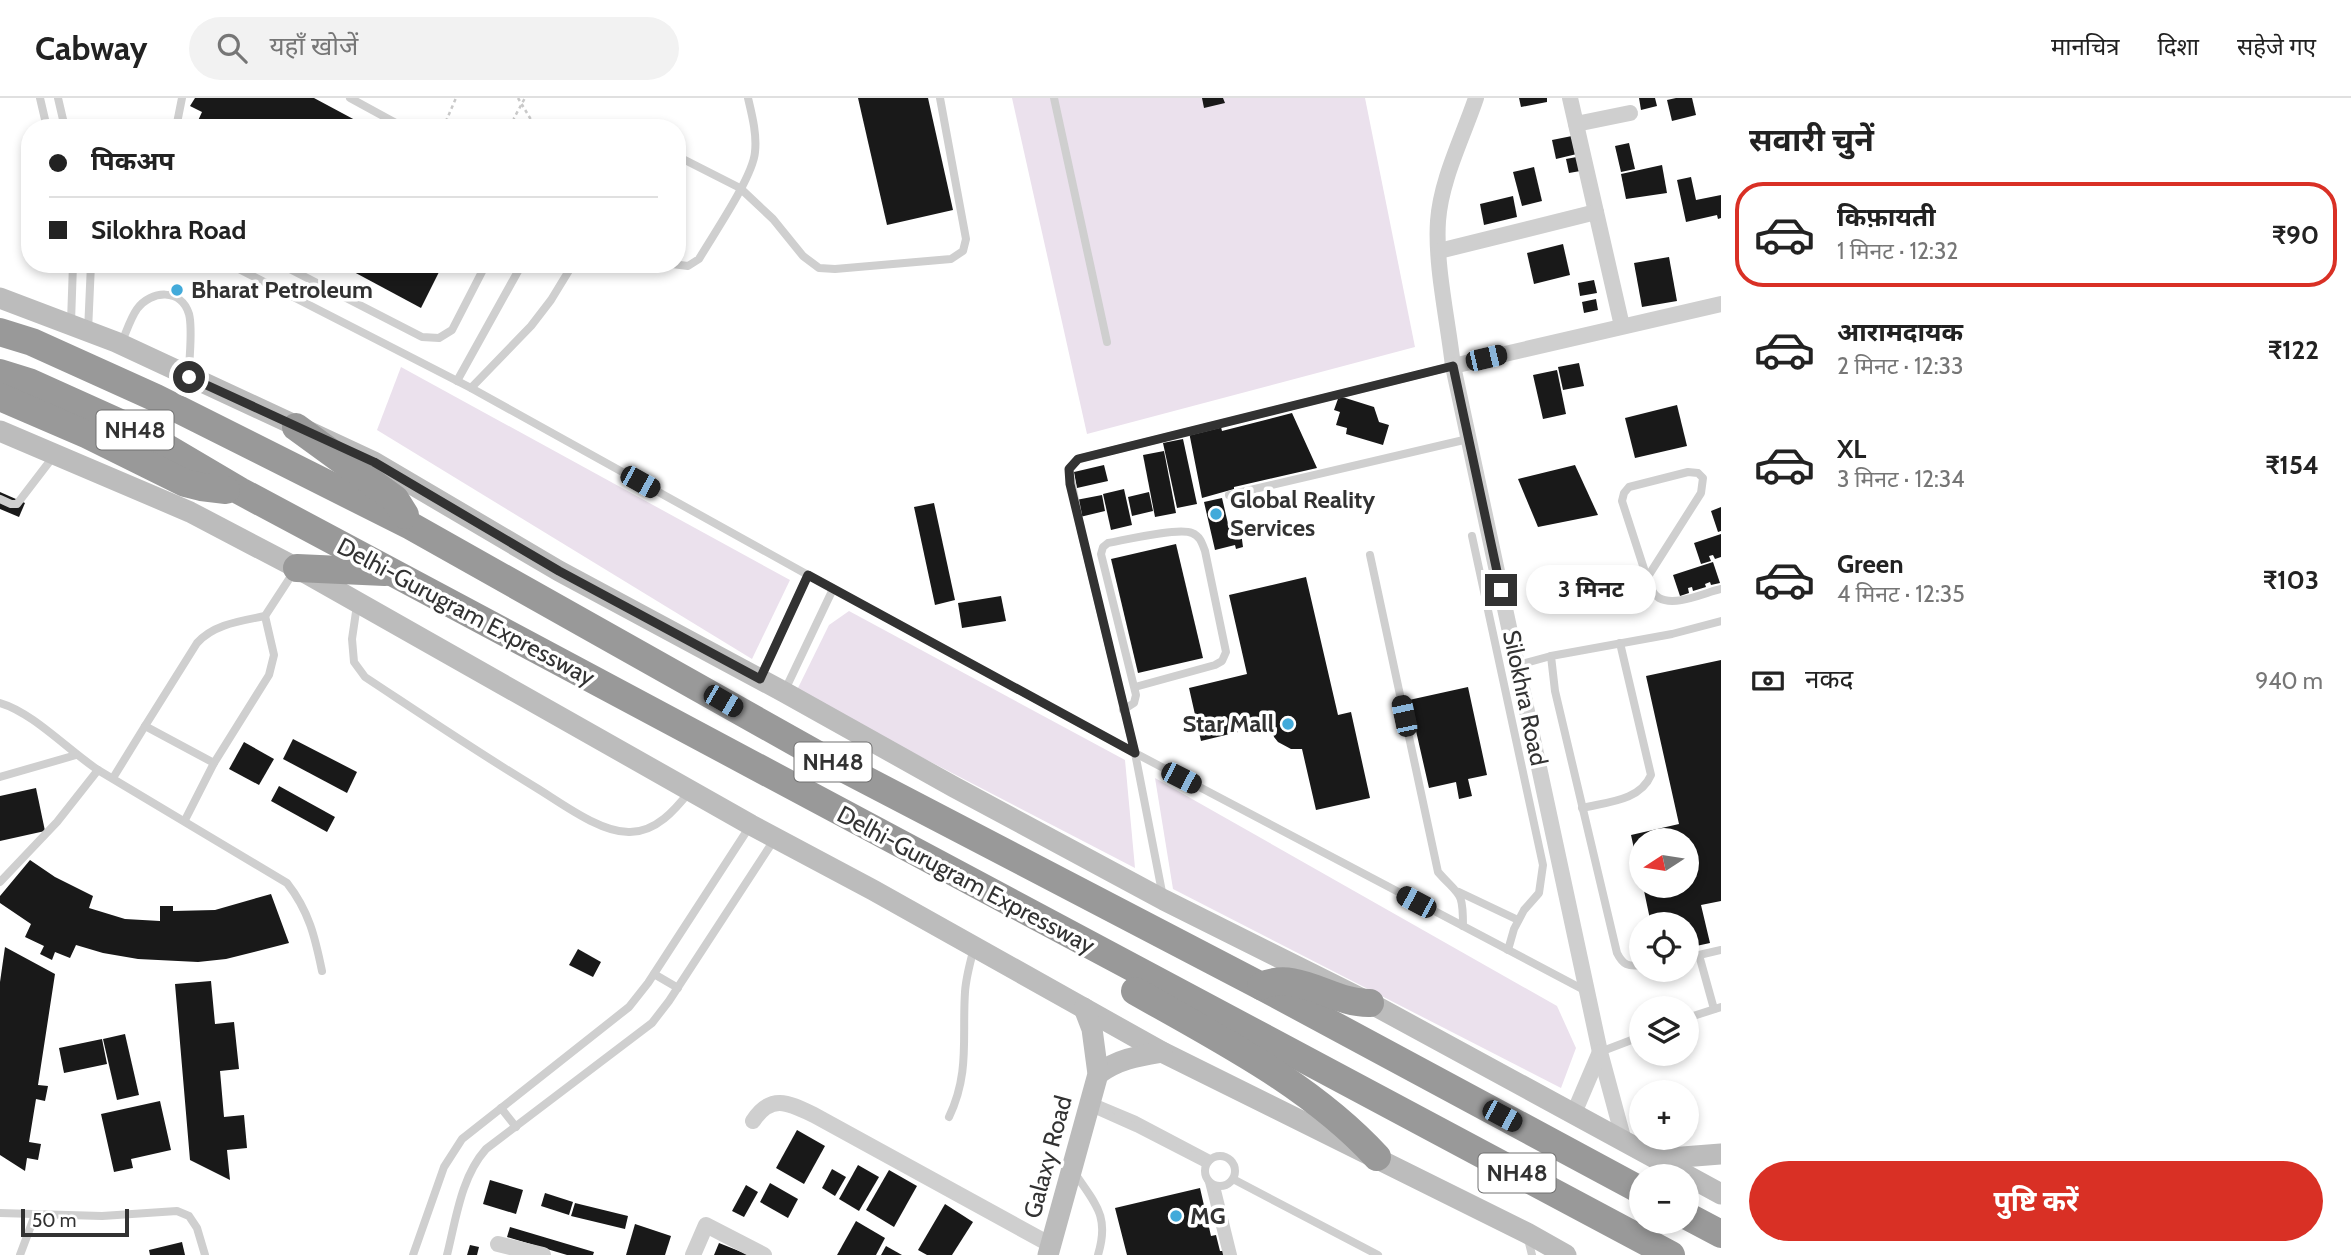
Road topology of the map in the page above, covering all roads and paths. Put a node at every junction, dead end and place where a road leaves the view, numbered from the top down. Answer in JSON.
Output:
{"nodes":[{"id":1,"x":40,"y":98,"type":"edge"},
{"id":2,"x":58,"y":98,"type":"edge"},
{"id":3,"x":182,"y":98,"type":"edge"},
{"id":4,"x":350,"y":98,"type":"edge"},
{"id":5,"x":456,"y":98,"type":"edge"},
{"id":6,"x":518,"y":98,"type":"edge"},
{"id":7,"x":525,"y":98,"type":"edge"},
{"id":8,"x":748,"y":98,"type":"edge"},
{"id":9,"x":940,"y":98,"type":"edge"},
{"id":10,"x":1054,"y":98,"type":"edge"},
{"id":11,"x":1476,"y":98,"type":"edge"},
{"id":12,"x":1570,"y":98,"type":"edge"},
{"id":13,"x":521,"y":105,"type":"junction"},
{"id":14,"x":1630,"y":113,"type":"dead end"},
{"id":15,"x":45,"y":119,"type":"edge"},
{"id":16,"x":63,"y":119,"type":"edge"},
{"id":17,"x":178,"y":119,"type":"edge"},
{"id":18,"x":388,"y":119,"type":"edge"},
{"id":19,"x":447,"y":119,"type":"edge"},
{"id":20,"x":514,"y":119,"type":"edge"},
{"id":21,"x":530,"y":119,"type":"edge"},
{"id":22,"x":1576,"y":124,"type":"junction"},
{"id":23,"x":686,"y":161,"type":"edge"},
{"id":24,"x":740,"y":188,"type":"junction"},
{"id":25,"x":1596,"y":212,"type":"junction"},
{"id":26,"x":1439,"y":251,"type":"junction"},
{"id":27,"x":686,"y":266,"type":"edge"},
{"id":28,"x":74,"y":273,"type":"edge"},
{"id":29,"x":89,"y":273,"type":"edge"},
{"id":30,"x":247,"y":273,"type":"edge"},
{"id":31,"x":298,"y":273,"type":"edge"},
{"id":32,"x":481,"y":273,"type":"edge"},
{"id":33,"x":517,"y":273,"type":"edge"},
{"id":34,"x":567,"y":273,"type":"edge"},
{"id":35,"x":0,"y":298,"type":"edge"},
{"id":36,"x":1721,"y":304,"type":"edge"},
{"id":37,"x":1622,"y":326,"type":"junction"},
{"id":38,"x":80,"y":328,"type":"junction"},
{"id":39,"x":0,"y":331,"type":"edge"},
{"id":40,"x":1107,"y":342,"type":"dead end"},
{"id":41,"x":121,"y":344,"type":"junction"},
{"id":42,"x":1453,"y":366,"type":"junction"},
{"id":43,"x":12,"y":377,"type":"edge"},
{"id":44,"x":189,"y":377,"type":"junction"},
{"id":45,"x":457,"y":381,"type":"junction"},
{"id":46,"x":471,"y":388,"type":"junction"},
{"id":47,"x":0,"y":397,"type":"edge"},
{"id":48,"x":296,"y":427,"type":"junction"},
{"id":49,"x":0,"y":431,"type":"edge"},
{"id":50,"x":1468,"y":439,"type":"junction"},
{"id":51,"x":55,"y":454,"type":"junction"},
{"id":52,"x":240,"y":491,"type":"junction"},
{"id":53,"x":1229,"y":495,"type":"dead end"},
{"id":54,"x":0,"y":499,"type":"edge"},
{"id":55,"x":411,"y":526,"type":"junction"},
{"id":56,"x":1472,"y":536,"type":"dead end"},
{"id":57,"x":1370,"y":555,"type":"dead end"},
{"id":58,"x":297,"y":568,"type":"junction"},
{"id":59,"x":391,"y":572,"type":"junction"},
{"id":60,"x":808,"y":575,"type":"junction"},
{"id":61,"x":1647,"y":579,"type":"junction"},
{"id":62,"x":834,"y":589,"type":"junction"},
{"id":63,"x":1721,"y":589,"type":"edge"},
{"id":64,"x":358,"y":603,"type":"junction"},
{"id":65,"x":265,"y":616,"type":"junction"},
{"id":66,"x":1721,"y":621,"type":"edge"},
{"id":67,"x":1620,"y":643,"type":"junction"},
{"id":68,"x":1551,"y":656,"type":"junction"},
{"id":69,"x":1518,"y":665,"type":"junction"},
{"id":70,"x":760,"y":679,"type":"junction"},
{"id":71,"x":1135,"y":687,"type":"junction"},
{"id":72,"x":784,"y":692,"type":"junction"},
{"id":73,"x":0,"y":703,"type":"edge"},
{"id":74,"x":1123,"y":710,"type":"junction"},
{"id":75,"x":145,"y":726,"type":"junction"},
{"id":76,"x":1135,"y":753,"type":"junction"},
{"id":77,"x":76,"y":755,"type":"junction"},
{"id":78,"x":214,"y":762,"type":"junction"},
{"id":79,"x":98,"y":770,"type":"junction"},
{"id":80,"x":0,"y":777,"type":"edge"},
{"id":81,"x":113,"y":778,"type":"junction"},
{"id":82,"x":691,"y":789,"type":"junction"},
{"id":83,"x":1582,"y":808,"type":"junction"},
{"id":84,"x":185,"y":820,"type":"junction"},
{"id":85,"x":751,"y":825,"type":"junction"},
{"id":86,"x":776,"y":838,"type":"junction"},
{"id":87,"x":0,"y":882,"type":"edge"},
{"id":88,"x":1459,"y":892,"type":"junction"},
{"id":89,"x":1164,"y":900,"type":"junction"},
{"id":90,"x":1518,"y":920,"type":"junction"},
{"id":91,"x":1463,"y":926,"type":"junction"},
{"id":92,"x":974,"y":946,"type":"junction"},
{"id":93,"x":1091,"y":946,"type":"junction"},
{"id":94,"x":1508,"y":950,"type":"junction"},
{"id":95,"x":1721,"y":950,"type":"edge"},
{"id":96,"x":1699,"y":955,"type":"joint"},
{"id":97,"x":1629,"y":966,"type":"edge"},
{"id":98,"x":323,"y":971,"type":"dead end"},
{"id":99,"x":654,"y":974,"type":"junction"},
{"id":100,"x":1261,"y":986,"type":"junction"},
{"id":101,"x":678,"y":988,"type":"junction"},
{"id":102,"x":1589,"y":993,"type":"junction"},
{"id":103,"x":1370,"y":1003,"type":"junction"},
{"id":104,"x":1084,"y":1008,"type":"junction"},
{"id":105,"x":1718,"y":1008,"type":"edge"},
{"id":106,"x":1699,"y":1014,"type":"edge"},
{"id":107,"x":1629,"y":1041,"type":"edge"},
{"id":108,"x":1162,"y":1052,"type":"junction"},
{"id":109,"x":1600,"y":1052,"type":"junction"},
{"id":110,"x":1098,"y":1074,"type":"junction"},
{"id":111,"x":1089,"y":1104,"type":"junction"},
{"id":112,"x":501,"y":1108,"type":"junction"},
{"id":113,"x":1574,"y":1114,"type":"junction"},
{"id":114,"x":949,"y":1117,"type":"dead end"},
{"id":115,"x":753,"y":1121,"type":"dead end"},
{"id":116,"x":516,"y":1127,"type":"junction"},
{"id":117,"x":1624,"y":1141,"type":"junction"},
{"id":118,"x":1721,"y":1154,"type":"edge"},
{"id":119,"x":1377,"y":1157,"type":"junction"},
{"id":120,"x":1657,"y":1159,"type":"junction"},
{"id":121,"x":1208,"y":1161,"type":"junction"},
{"id":122,"x":1072,"y":1168,"type":"junction"},
{"id":123,"x":1233,"y":1179,"type":"junction"},
{"id":124,"x":1213,"y":1184,"type":"junction"},
{"id":125,"x":1629,"y":1184,"type":"edge"},
{"id":126,"x":1721,"y":1194,"type":"edge"},
{"id":127,"x":0,"y":1213,"type":"edge"},
{"id":128,"x":35,"y":1215,"type":"junction"},
{"id":129,"x":1699,"y":1222,"type":"edge"},
{"id":130,"x":1527,"y":1233,"type":"junction"},
{"id":131,"x":1721,"y":1234,"type":"edge"},
{"id":132,"x":498,"y":1244,"type":"dead end"},
{"id":133,"x":1049,"y":1250,"type":"edge"},
{"id":134,"x":1227,"y":1254,"type":"edge"},
{"id":135,"x":20,"y":1255,"type":"edge"},
{"id":136,"x":205,"y":1255,"type":"edge"},
{"id":137,"x":414,"y":1255,"type":"edge"},
{"id":138,"x":447,"y":1255,"type":"edge"},
{"id":139,"x":543,"y":1255,"type":"edge"},
{"id":140,"x":694,"y":1255,"type":"edge"},
{"id":141,"x":764,"y":1255,"type":"edge"},
{"id":142,"x":1098,"y":1255,"type":"edge"},
{"id":143,"x":1233,"y":1255,"type":"edge"},
{"id":144,"x":1378,"y":1255,"type":"edge"},
{"id":145,"x":1532,"y":1255,"type":"edge"},
{"id":146,"x":1566,"y":1255,"type":"edge"},
{"id":147,"x":1671,"y":1255,"type":"edge"}],
"edges":[{"from":1,"to":15,"type":"lane"},
{"from":2,"to":16,"type":"lane"},
{"from":3,"to":17,"type":"lane"},
{"from":4,"to":18,"type":"lane"},
{"from":5,"to":19,"type":"path"},
{"from":6,"to":13,"type":"path"},
{"from":7,"to":13,"type":"path"},
{"from":8,"to":24,"type":"lane"},
{"from":9,"to":24,"type":"lane"},
{"from":10,"to":40,"type":"lane"},
{"from":11,"to":26,"type":"street","name":"Silokhra Road"},
{"from":12,"to":22,"type":"street"},
{"from":13,"to":20,"type":"path"},
{"from":13,"to":21,"type":"path"},
{"from":14,"to":22,"type":"street"},
{"from":22,"to":25,"type":"street"},
{"from":23,"to":24,"type":"lane"},
{"from":24,"to":27,"type":"lane"},
{"from":25,"to":26,"type":"street"},
{"from":25,"to":37,"type":"street"},
{"from":26,"to":42,"type":"street","name":"Silokhra Road"},
{"from":28,"to":38,"type":"lane"},
{"from":29,"to":38,"type":"lane"},
{"from":30,"to":45,"type":"lane"},
{"from":31,"to":32,"type":"lane"},
{"from":33,"to":45,"type":"lane"},
{"from":34,"to":46,"type":"lane"},
{"from":35,"to":38,"type":"main road"},
{"from":36,"to":37,"type":"street"},
{"from":37,"to":42,"type":"street"},
{"from":38,"to":41,"type":"main road"},
{"from":39,"to":55,"type":"highway","name":"Delhi-Gurugram Expressway","number":"NH48"},
{"from":41,"to":44,"type":"main road"},
{"from":41,"to":44,"type":"lane"},
{"from":42,"to":50,"type":"street","name":"Silokhra Road"},
{"from":42,"to":74,"type":"lane"},
{"from":43,"to":52,"type":"highway","name":"Delhi-Gurugram Expressway","number":"NH48"},
{"from":44,"to":48,"type":"main road"},
{"from":45,"to":46,"type":"lane"},
{"from":46,"to":60,"type":"lane"},
{"from":47,"to":52,"type":"highway"},
{"from":48,"to":55,"type":"highway"},
{"from":48,"to":70,"type":"main road"},
{"from":49,"to":51,"type":"main road"},
{"from":50,"to":53,"type":"lane"},
{"from":50,"to":69,"type":"street","name":"Silokhra Road"},
{"from":51,"to":54,"type":"lane"},
{"from":51,"to":58,"type":"main road"},
{"from":52,"to":59,"type":"highway","name":"Delhi-Gurugram Expressway","number":"NH48"},
{"from":55,"to":100,"type":"highway","name":"Delhi-Gurugram Expressway","number":"NH48"},
{"from":56,"to":90,"type":"lane"},
{"from":57,"to":88,"type":"lane"},
{"from":58,"to":59,"type":"highway"},
{"from":58,"to":64,"type":"main road"},
{"from":58,"to":65,"type":"lane"},
{"from":59,"to":93,"type":"highway","name":"Delhi-Gurugram Expressway","number":"NH48"},
{"from":60,"to":62,"type":"lane"},
{"from":60,"to":70,"type":"lane"},
{"from":61,"to":61,"type":"lane"},
{"from":61,"to":63,"type":"lane"},
{"from":62,"to":72,"type":"lane"},
{"from":62,"to":76,"type":"lane"},
{"from":64,"to":82,"type":"main road"},
{"from":64,"to":82,"type":"lane"},
{"from":65,"to":75,"type":"lane"},
{"from":65,"to":78,"type":"lane"},
{"from":66,"to":67,"type":"lane"},
{"from":67,"to":68,"type":"lane"},
{"from":67,"to":83,"type":"lane"},
{"from":68,"to":69,"type":"lane"},
{"from":68,"to":83,"type":"lane"},
{"from":69,"to":102,"type":"street","name":"Silokhra Road"},
{"from":70,"to":72,"type":"main road"},
{"from":71,"to":71,"type":"lane"},
{"from":71,"to":74,"type":"lane"},
{"from":72,"to":89,"type":"main road"},
{"from":73,"to":77,"type":"lane"},
{"from":74,"to":76,"type":"lane"},
{"from":75,"to":78,"type":"lane"},
{"from":75,"to":81,"type":"lane"},
{"from":76,"to":89,"type":"lane"},
{"from":76,"to":91,"type":"lane"},
{"from":77,"to":79,"type":"lane"},
{"from":77,"to":80,"type":"lane"},
{"from":78,"to":84,"type":"lane"},
{"from":79,"to":81,"type":"lane"},
{"from":79,"to":87,"type":"lane"},
{"from":81,"to":84,"type":"lane"},
{"from":82,"to":85,"type":"main road"},
{"from":83,"to":97,"type":"lane"},
{"from":84,"to":98,"type":"lane"},
{"from":85,"to":86,"type":"main road"},
{"from":85,"to":99,"type":"lane"},
{"from":86,"to":92,"type":"main road"},
{"from":86,"to":101,"type":"lane"},
{"from":88,"to":90,"type":"lane"},
{"from":88,"to":91,"type":"lane"},
{"from":89,"to":103,"type":"main road"},
{"from":90,"to":94,"type":"lane"},
{"from":91,"to":94,"type":"lane"},
{"from":92,"to":104,"type":"main road"},
{"from":92,"to":114,"type":"lane"},
{"from":93,"to":119,"type":"highway"},
{"from":93,"to":147,"type":"highway","name":"Delhi-Gurugram Expressway","number":"NH48"},
{"from":94,"to":102,"type":"lane"},
{"from":95,"to":96,"type":"lane"},
{"from":96,"to":105,"type":"lane"},
{"from":99,"to":101,"type":"lane"},
{"from":99,"to":112,"type":"lane"},
{"from":100,"to":103,"type":"highway"},
{"from":100,"to":125,"type":"highway","name":"Delhi-Gurugram Expressway","number":"NH48"},
{"from":101,"to":116,"type":"lane"},
{"from":102,"to":109,"type":"street","name":"Silokhra Road"},
{"from":103,"to":113,"type":"main road"},
{"from":104,"to":108,"type":"main road"},
{"from":104,"to":110,"type":"main road","name":"Galaxy Road"},
{"from":105,"to":106,"type":"lane"},
{"from":107,"to":109,"type":"lane"},
{"from":108,"to":110,"type":"main road","name":"Galaxy Road"},
{"from":108,"to":119,"type":"main road"},
{"from":109,"to":113,"type":"street"},
{"from":109,"to":117,"type":"street","name":"Silokhra Road"},
{"from":110,"to":111,"type":"main road","name":"Galaxy Road"},
{"from":111,"to":121,"type":"lane"},
{"from":111,"to":122,"type":"main road","name":"Galaxy Road"},
{"from":112,"to":116,"type":"lane"},
{"from":112,"to":137,"type":"lane"},
{"from":113,"to":117,"type":"main road"},
{"from":115,"to":133,"type":"street"},
{"from":116,"to":138,"type":"lane"},
{"from":117,"to":120,"type":"main road"},
{"from":118,"to":120,"type":"main road"},
{"from":119,"to":130,"type":"main road"},
{"from":120,"to":126,"type":"main road"},
{"from":121,"to":123,"type":"lane"},
{"from":121,"to":124,"type":"lane"},
{"from":122,"to":133,"type":"main road","name":"Galaxy Road"},
{"from":122,"to":142,"type":"lane"},
{"from":123,"to":124,"type":"lane"},
{"from":123,"to":144,"type":"lane"},
{"from":124,"to":134,"type":"lane"},
{"from":124,"to":143,"type":"lane"},
{"from":127,"to":128,"type":"lane"},
{"from":128,"to":135,"type":"lane"},
{"from":128,"to":136,"type":"lane"},
{"from":129,"to":131,"type":"highway"},
{"from":130,"to":145,"type":"lane"},
{"from":130,"to":146,"type":"main road"},
{"from":132,"to":139,"type":"street"},
{"from":140,"to":141,"type":"street"}]}
